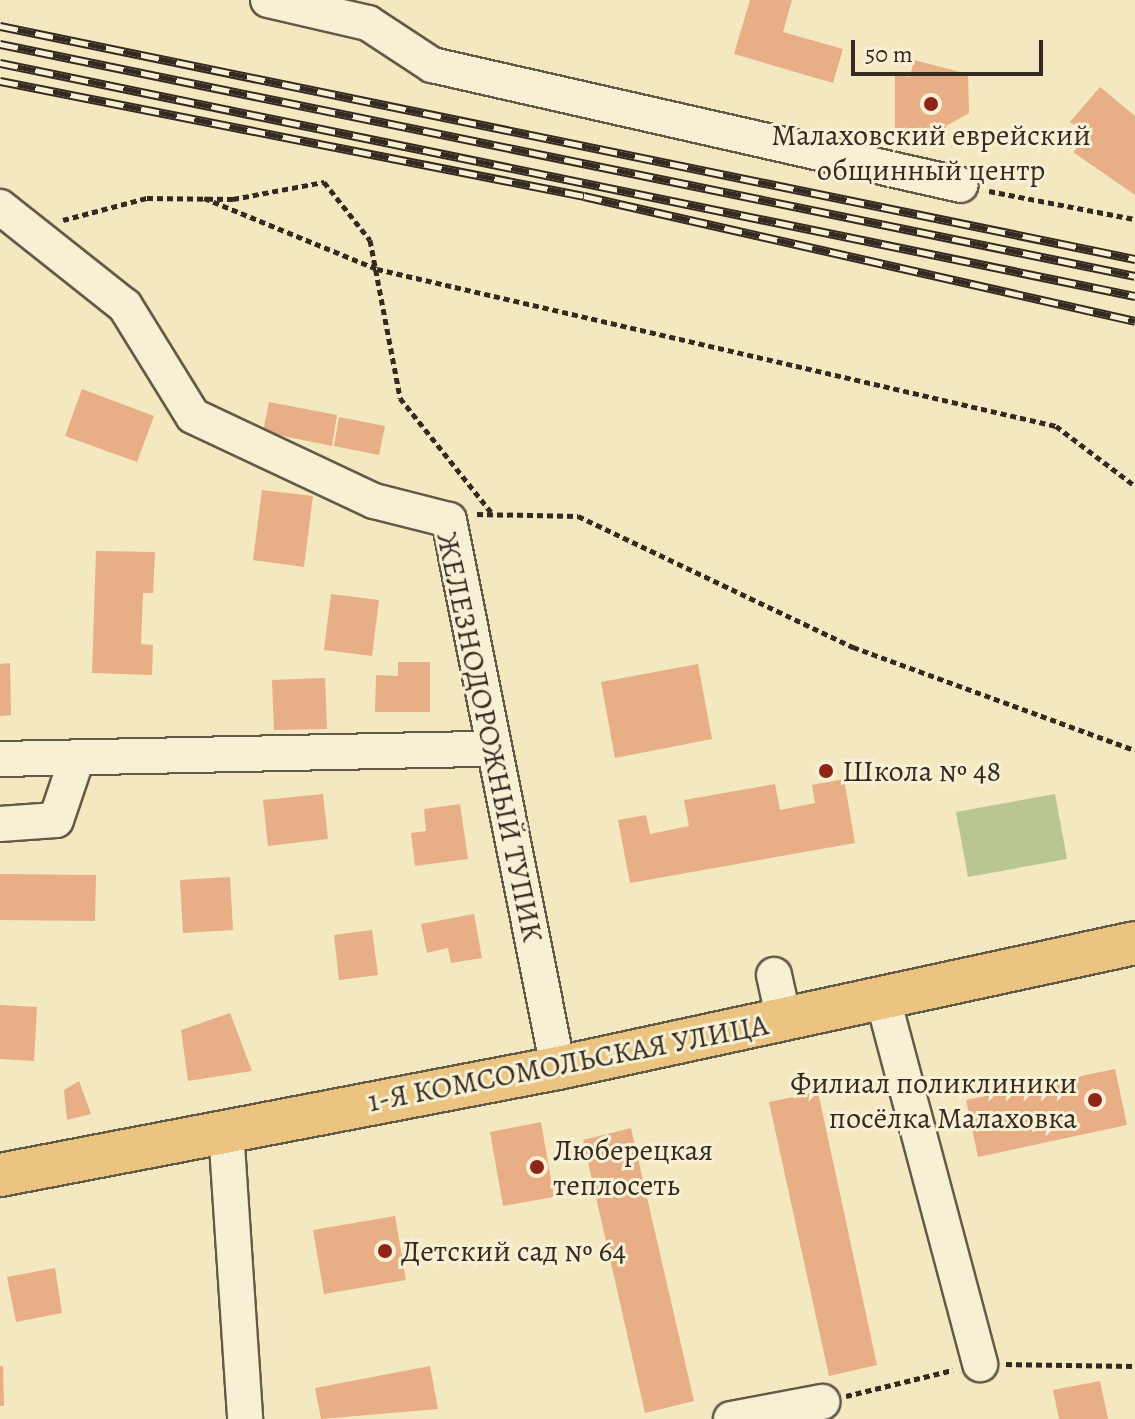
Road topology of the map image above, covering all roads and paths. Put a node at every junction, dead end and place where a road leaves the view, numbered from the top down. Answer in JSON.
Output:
{"nodes":[{"id":1,"x":268,"y":0,"type":"edge"},
{"id":2,"x":371,"y":11,"type":"edge"},
{"id":3,"x":961,"y":185,"type":"joint"},
{"id":4,"x":204,"y":198,"type":"junction"},
{"id":5,"x":2,"y":208,"type":"edge"},
{"id":6,"x":1135,"y":219,"type":"edge"},
{"id":7,"x":377,"y":269,"type":"junction"},
{"id":8,"x":1135,"y":486,"type":"edge"},
{"id":9,"x":491,"y":512,"type":"junction"},
{"id":10,"x":449,"y":520,"type":"junction"},
{"id":11,"x":493,"y":749,"type":"junction"},
{"id":12,"x":1135,"y":750,"type":"edge"},
{"id":13,"x":0,"y":759,"type":"edge"},
{"id":14,"x":76,"y":761,"type":"junction"},
{"id":15,"x":0,"y":824,"type":"edge"},
{"id":16,"x":1134,"y":947,"type":"edge"},
{"id":17,"x":774,"y":975,"type":"dead end"},
{"id":18,"x":883,"y":999,"type":"junction"},
{"id":19,"x":784,"y":1020,"type":"junction"},
{"id":20,"x":558,"y":1068,"type":"junction"},
{"id":21,"x":226,"y":1130,"type":"junction"},
{"id":22,"x":0,"y":1175,"type":"edge"},
{"id":23,"x":980,"y":1364,"type":"dead end"},
{"id":24,"x":822,"y":1402,"type":"dead end"},
{"id":25,"x":245,"y":1419,"type":"edge"},
{"id":26,"x":731,"y":1419,"type":"edge"}],
"edges":[{"from":1,"to":2,"type":"street"},
{"from":2,"to":3,"type":"street"},
{"from":3,"to":6,"type":"path"},
{"from":4,"to":5,"type":"path"},
{"from":4,"to":7,"type":"path"},
{"from":4,"to":7,"type":"path"},
{"from":5,"to":10,"type":"street","name":"ЖЕЛЕЗНОДОРОЖНЫЙ ТУПИК"},
{"from":7,"to":8,"type":"path"},
{"from":7,"to":9,"type":"path"},
{"from":9,"to":10,"type":"path"},
{"from":9,"to":12,"type":"path"},
{"from":10,"to":11,"type":"street","name":"ЖЕЛЕЗНОДОРОЖНЫЙ ТУПИК"},
{"from":11,"to":14,"type":"street"},
{"from":11,"to":20,"type":"street","name":"ЖЕЛЕЗНОДОРОЖНЫЙ ТУПИК"},
{"from":13,"to":14,"type":"street"},
{"from":14,"to":15,"type":"street"},
{"from":16,"to":18,"type":"main road","name":"1-Я КОМСОМОЛЬСКАЯ УЛИЦА"},
{"from":17,"to":19,"type":"street"},
{"from":18,"to":19,"type":"main road","name":"1-Я КОМСОМОЛЬСКАЯ УЛИЦА"},
{"from":18,"to":23,"type":"street"},
{"from":19,"to":20,"type":"main road","name":"1-Я КОМСОМОЛЬСКАЯ УЛИЦА"},
{"from":20,"to":21,"type":"main road","name":"1-Я КОМСОМОЛЬСКАЯ УЛИЦА"},
{"from":21,"to":22,"type":"main road","name":"1-Я КОМСОМОЛЬСКАЯ УЛИЦА"},
{"from":21,"to":25,"type":"street"},
{"from":24,"to":26,"type":"street"}]}
